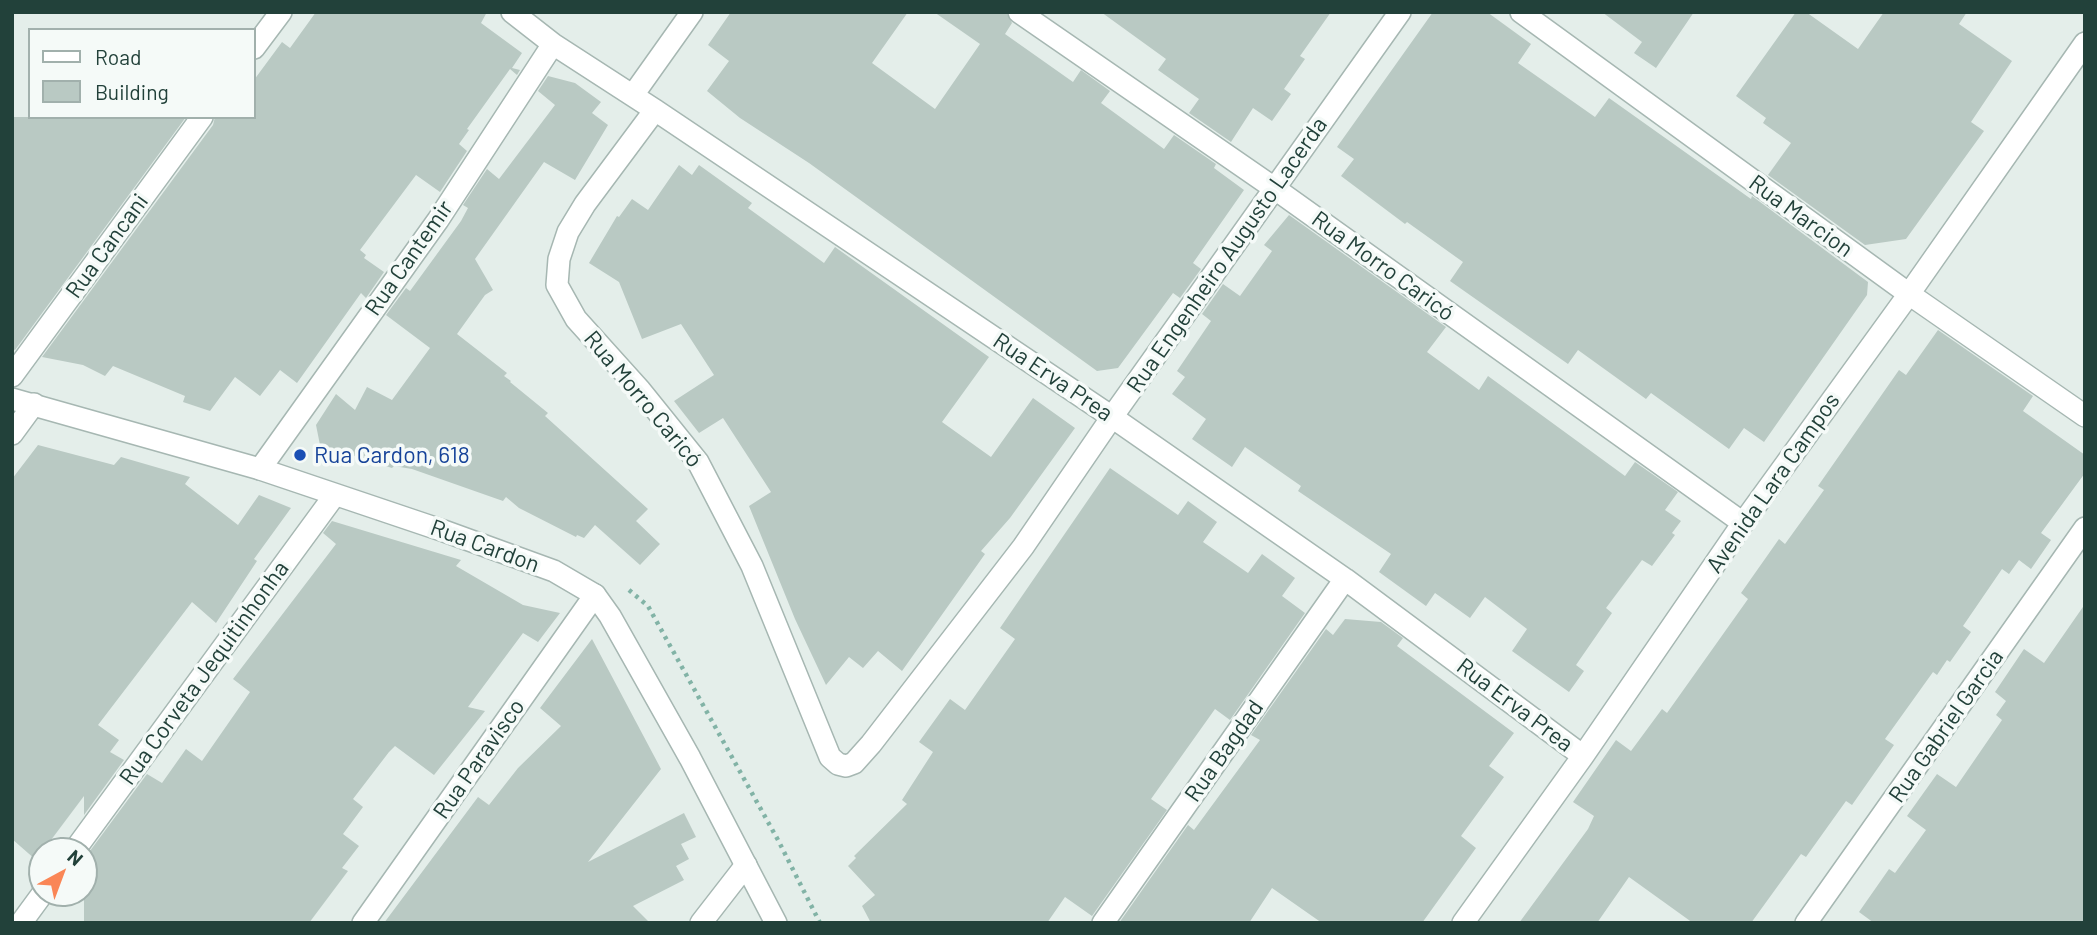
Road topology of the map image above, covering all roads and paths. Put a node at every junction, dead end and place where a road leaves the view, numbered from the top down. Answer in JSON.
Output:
{"nodes":[{"id":1,"x":281,"y":12,"type":"edge"},
{"id":2,"x":512,"y":12,"type":"edge"},
{"id":3,"x":692,"y":12,"type":"edge"},
{"id":4,"x":1019,"y":12,"type":"edge"},
{"id":5,"x":1400,"y":12,"type":"edge"},
{"id":6,"x":1521,"y":12,"type":"edge"},
{"id":7,"x":2085,"y":43,"type":"edge"},
{"id":8,"x":553,"y":44,"type":"junction"},
{"id":9,"x":256,"y":45,"type":"edge"},
{"id":10,"x":633,"y":95,"type":"junction"},
{"id":11,"x":656,"y":110,"type":"junction"},
{"id":12,"x":201,"y":119,"type":"edge"},
{"id":13,"x":1274,"y":188,"type":"junction"},
{"id":14,"x":1909,"y":294,"type":"junction"},
{"id":15,"x":12,"y":376,"type":"edge"},
{"id":16,"x":12,"y":399,"type":"edge"},
{"id":17,"x":34,"y":404,"type":"junction"},
{"id":18,"x":1112,"y":416,"type":"junction"},
{"id":19,"x":2085,"y":416,"type":"edge"},
{"id":20,"x":12,"y":434,"type":"edge"},
{"id":21,"x":260,"y":469,"type":"junction"},
{"id":22,"x":334,"y":496,"type":"junction"},
{"id":23,"x":1743,"y":523,"type":"junction"},
{"id":24,"x":2085,"y":528,"type":"edge"},
{"id":25,"x":1345,"y":579,"type":"junction"},
{"id":26,"x":595,"y":595,"type":"junction"},
{"id":27,"x":823,"y":741,"type":"joint"},
{"id":28,"x":1583,"y":757,"type":"junction"},
{"id":29,"x":84,"y":837,"type":"edge"},
{"id":30,"x":746,"y":865,"type":"junction"},
{"id":31,"x":33,"y":907,"type":"edge"},
{"id":32,"x":21,"y":923,"type":"edge"},
{"id":33,"x":363,"y":923,"type":"edge"},
{"id":34,"x":701,"y":923,"type":"edge"},
{"id":35,"x":776,"y":923,"type":"edge"},
{"id":36,"x":1102,"y":923,"type":"edge"},
{"id":37,"x":1463,"y":923,"type":"edge"},
{"id":38,"x":1806,"y":923,"type":"edge"}],
"edges":[{"from":1,"to":9,"type":"street"},
{"from":2,"to":8,"type":"street","name":"Rua Erva Prea"},
{"from":3,"to":10,"type":"street"},
{"from":4,"to":13,"type":"street","name":"Rua Morro Caricó"},
{"from":5,"to":13,"type":"street","name":"Rua Engenheiro Augusto Lacerda"},
{"from":6,"to":14,"type":"street","name":"Rua Marcion"},
{"from":7,"to":14,"type":"street","name":"Avenida Lara Campos"},
{"from":8,"to":10,"type":"street","name":"Rua Erva Prea"},
{"from":8,"to":21,"type":"street","name":"Rua Cantemir"},
{"from":10,"to":11,"type":"street","name":"Rua Erva Prea"},
{"from":11,"to":18,"type":"street","name":"Rua Erva Prea"},
{"from":11,"to":27,"type":"street","name":"Rua Morro Caricó"},
{"from":12,"to":15,"type":"street","name":"Rua Cancani"},
{"from":13,"to":18,"type":"street","name":"Rua Engenheiro Augusto Lacerda"},
{"from":13,"to":23,"type":"street","name":"Rua Morro Caricó"},
{"from":14,"to":19,"type":"street","name":"Rua Marcion"},
{"from":14,"to":23,"type":"street","name":"Avenida Lara Campos"},
{"from":16,"to":17,"type":"street","name":"Rua Cardon"},
{"from":17,"to":20,"type":"street"},
{"from":17,"to":21,"type":"street","name":"Rua Cardon"},
{"from":18,"to":25,"type":"street","name":"Rua Erva Prea"},
{"from":18,"to":27,"type":"street","name":"Rua Engenheiro Augusto Lacerda"},
{"from":21,"to":22,"type":"street","name":"Rua Cardon"},
{"from":22,"to":26,"type":"street","name":"Rua Cardon"},
{"from":22,"to":29,"type":"street","name":"Rua Corveta Jequitinhonha"},
{"from":23,"to":28,"type":"street","name":"Avenida Lara Campos"},
{"from":24,"to":38,"type":"street","name":"Rua Gabriel Garcia"},
{"from":25,"to":28,"type":"street","name":"Rua Erva Prea"},
{"from":25,"to":36,"type":"street","name":"Rua Bagdad"},
{"from":26,"to":30,"type":"street","name":"Rua Cardon"},
{"from":26,"to":33,"type":"street","name":"Rua Paravisco"},
{"from":28,"to":37,"type":"street","name":"Avenida Lara Campos"},
{"from":30,"to":34,"type":"street"},
{"from":30,"to":35,"type":"street","name":"Rua Cardon"},
{"from":31,"to":32,"type":"street"}]}
